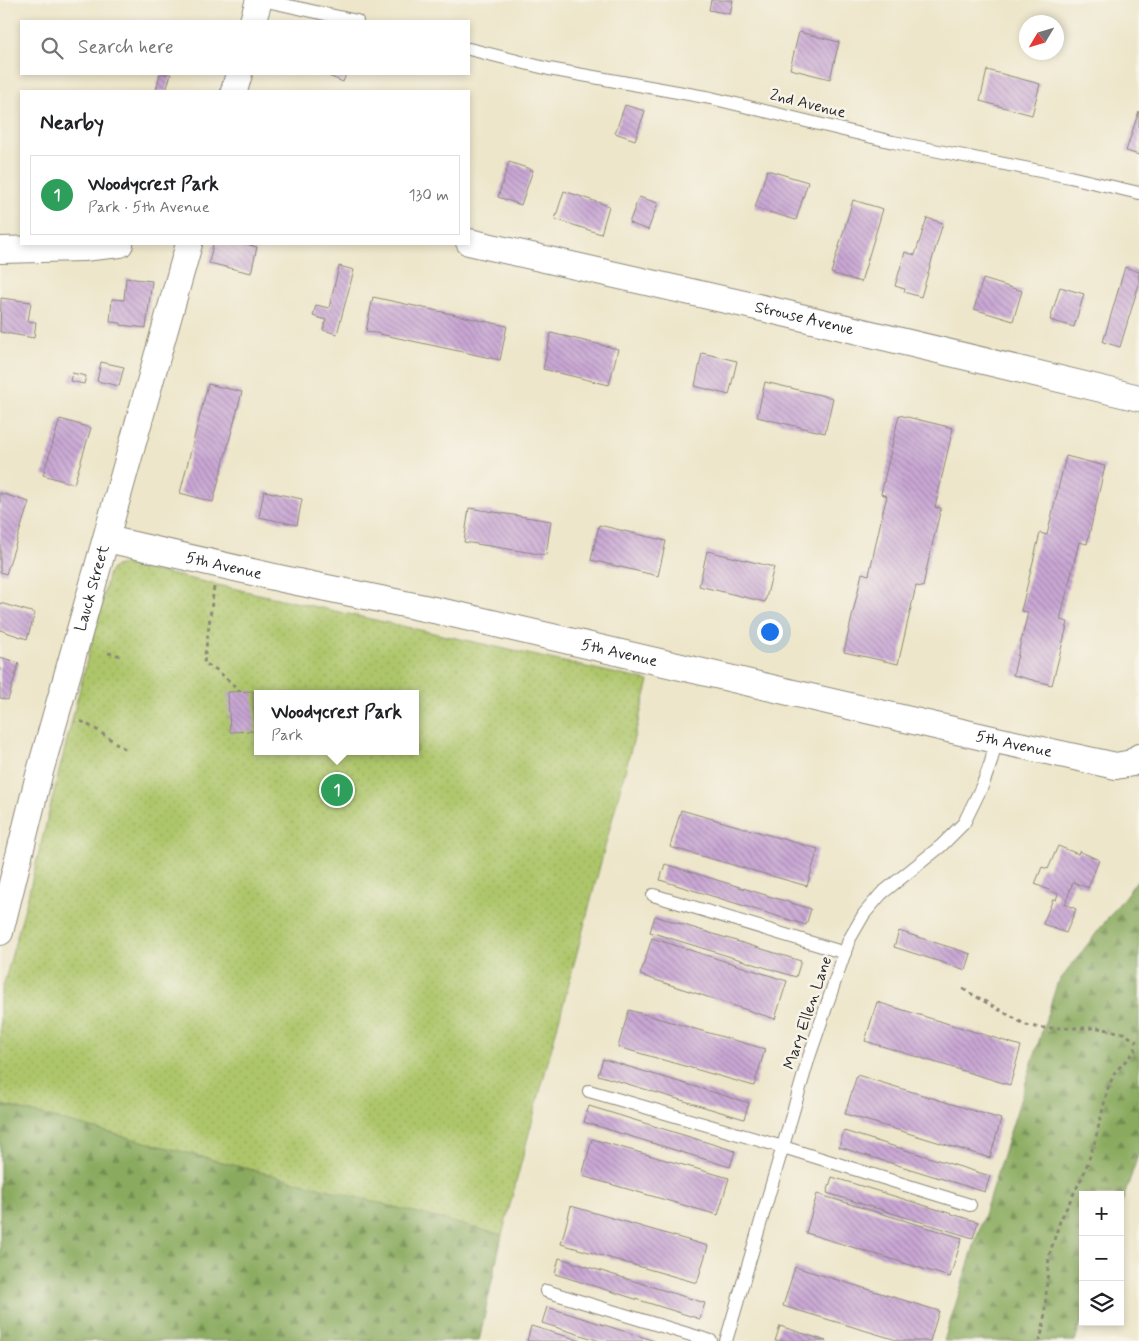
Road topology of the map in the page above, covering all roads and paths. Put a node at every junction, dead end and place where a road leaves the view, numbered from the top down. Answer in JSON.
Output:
{"nodes":[{"id":1,"x":261,"y":0,"type":"edge"},
{"id":2,"x":253,"y":20,"type":"edge"},
{"id":3,"x":352,"y":20,"type":"edge"},
{"id":4,"x":470,"y":49,"type":"edge"},
{"id":5,"x":239,"y":75,"type":"edge"},
{"id":6,"x":234,"y":90,"type":"edge"},
{"id":7,"x":1139,"y":193,"type":"edge"},
{"id":8,"x":470,"y":242,"type":"edge"},
{"id":9,"x":111,"y":245,"type":"edge"},
{"id":10,"x":190,"y":245,"type":"edge"},
{"id":11,"x":0,"y":250,"type":"edge"},
{"id":12,"x":1139,"y":398,"type":"edge"},
{"id":13,"x":107,"y":539,"type":"junction"},
{"id":14,"x":215,"y":582,"type":"dead end"},
{"id":15,"x":108,"y":653,"type":"dead end"},
{"id":16,"x":122,"y":656,"type":"dead end"},
{"id":17,"x":240,"y":691,"type":"dead end"},
{"id":18,"x":79,"y":720,"type":"dead end"},
{"id":19,"x":996,"y":740,"type":"junction"},
{"id":20,"x":128,"y":751,"type":"dead end"},
{"id":21,"x":1135,"y":760,"type":"edge"},
{"id":22,"x":653,"y":895,"type":"dead end"},
{"id":23,"x":0,"y":932,"type":"edge"},
{"id":24,"x":845,"y":953,"type":"junction"},
{"id":25,"x":963,"y":990,"type":"dead end"},
{"id":26,"x":589,"y":1091,"type":"dead end"},
{"id":27,"x":783,"y":1146,"type":"junction"},
{"id":28,"x":970,"y":1205,"type":"dead end"},
{"id":29,"x":546,"y":1291,"type":"dead end"},
{"id":30,"x":711,"y":1341,"type":"edge"},
{"id":31,"x":726,"y":1341,"type":"edge"},
{"id":32,"x":1040,"y":1341,"type":"edge"}],
"edges":[{"from":1,"to":2,"type":"street"},
{"from":1,"to":3,"type":"lane"},
{"from":4,"to":7,"type":"lane","name":"2nd Avenue"},
{"from":5,"to":6,"type":"street"},
{"from":8,"to":12,"type":"street","name":"Strouse Avenue"},
{"from":9,"to":11,"type":"street"},
{"from":10,"to":13,"type":"street","name":"Lauck Street"},
{"from":13,"to":19,"type":"street","name":"5th Avenue"},
{"from":13,"to":23,"type":"street","name":"Lauck Street"},
{"from":14,"to":17,"type":"path"},
{"from":15,"to":16,"type":"path"},
{"from":18,"to":20,"type":"path"},
{"from":19,"to":21,"type":"street","name":"5th Avenue"},
{"from":19,"to":24,"type":"lane","name":"Mary Ellen Lane"},
{"from":22,"to":24,"type":"lane"},
{"from":24,"to":27,"type":"lane","name":"Mary Ellen Lane"},
{"from":25,"to":32,"type":"path"},
{"from":26,"to":27,"type":"lane"},
{"from":27,"to":28,"type":"lane"},
{"from":27,"to":31,"type":"lane","name":"Mary Ellen Lane"},
{"from":29,"to":30,"type":"lane"}]}
